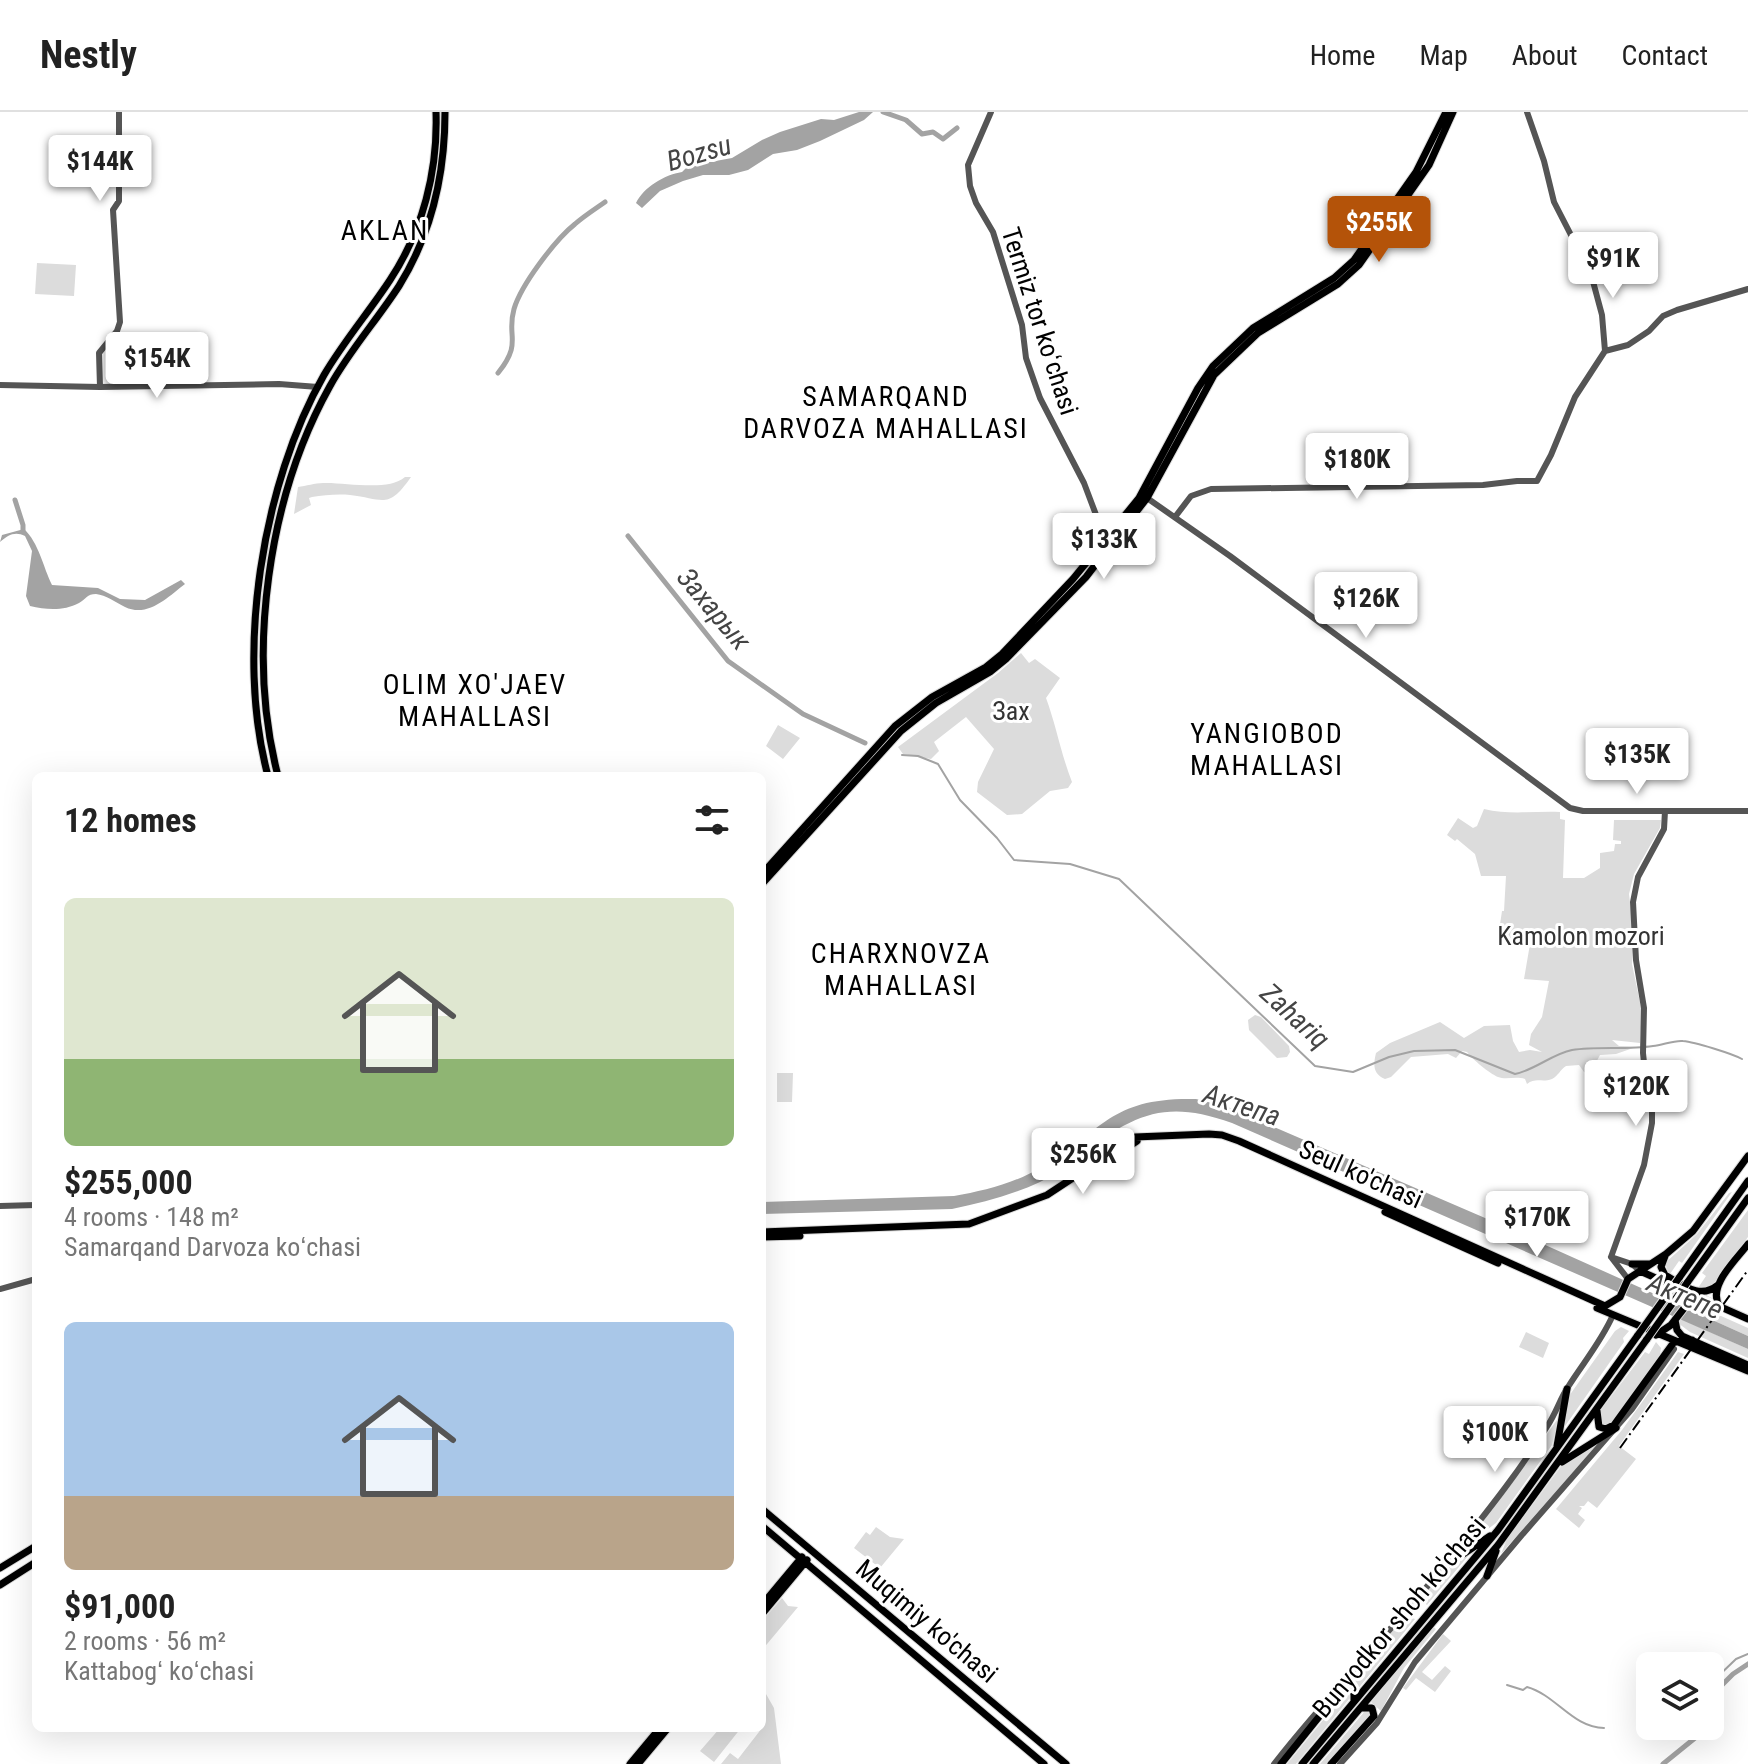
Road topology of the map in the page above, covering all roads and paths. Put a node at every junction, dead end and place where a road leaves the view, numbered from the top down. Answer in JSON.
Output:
{"nodes":[{"id":1,"x":119,"y":112,"type":"edge"},
{"id":2,"x":436,"y":112,"type":"edge"},
{"id":3,"x":445,"y":112,"type":"edge"},
{"id":4,"x":991,"y":112,"type":"edge"},
{"id":5,"x":1446,"y":112,"type":"edge"},
{"id":6,"x":1453,"y":112,"type":"edge"},
{"id":7,"x":1527,"y":112,"type":"edge"},
{"id":8,"x":1414,"y":182,"type":"junction"},
{"id":9,"x":420,"y":219,"type":"junction"},
{"id":10,"x":429,"y":223,"type":"junction"},
{"id":11,"x":399,"y":267,"type":"junction"},
{"id":12,"x":407,"y":271,"type":"junction"},
{"id":13,"x":1748,"y":289,"type":"edge"},
{"id":14,"x":1605,"y":351,"type":"junction"},
{"id":15,"x":0,"y":385,"type":"edge"},
{"id":16,"x":100,"y":387,"type":"junction"},
{"id":17,"x":318,"y":387,"type":"junction"},
{"id":18,"x":277,"y":484,"type":"junction"},
{"id":19,"x":288,"y":487,"type":"junction"},
{"id":20,"x":1147,"y":498,"type":"junction"},
{"id":21,"x":1175,"y":517,"type":"junction"},
{"id":22,"x":1111,"y":541,"type":"junction"},
{"id":23,"x":263,"y":594,"type":"junction"},
{"id":24,"x":879,"y":748,"type":"junction"},
{"id":25,"x":274,"y":760,"type":"junction"},
{"id":26,"x":265,"y":762,"type":"junction"},
{"id":27,"x":267,"y":772,"type":"edge"},
{"id":28,"x":277,"y":772,"type":"edge"},
{"id":29,"x":1665,"y":811,"type":"junction"},
{"id":30,"x":1748,"y":811,"type":"edge"},
{"id":31,"x":766,"y":870,"type":"edge"},
{"id":32,"x":766,"y":879,"type":"edge"},
{"id":33,"x":1748,"y":1156,"type":"edge"},
{"id":34,"x":1748,"y":1164,"type":"edge"},
{"id":35,"x":1734,"y":1178,"type":"junction"},
{"id":36,"x":1748,"y":1181,"type":"edge"},
{"id":37,"x":1748,"y":1198,"type":"edge"},
{"id":38,"x":32,"y":1205,"type":"edge"},
{"id":39,"x":0,"y":1206,"type":"edge"},
{"id":40,"x":766,"y":1234,"type":"edge"},
{"id":41,"x":1450,"y":1238,"type":"junction"},
{"id":42,"x":1748,"y":1244,"type":"edge"},
{"id":43,"x":1666,"y":1254,"type":"junction"},
{"id":44,"x":1611,"y":1257,"type":"junction"},
{"id":45,"x":1654,"y":1262,"type":"junction"},
{"id":46,"x":1632,"y":1264,"type":"junction"},
{"id":47,"x":1640,"y":1271,"type":"junction"},
{"id":48,"x":1628,"y":1279,"type":"junction"},
{"id":49,"x":32,"y":1280,"type":"edge"},
{"id":50,"x":1683,"y":1280,"type":"junction"},
{"id":51,"x":1718,"y":1285,"type":"junction"},
{"id":52,"x":0,"y":1289,"type":"edge"},
{"id":53,"x":1690,"y":1299,"type":"junction"},
{"id":54,"x":1619,"y":1300,"type":"junction"},
{"id":55,"x":1721,"y":1309,"type":"junction"},
{"id":56,"x":1609,"y":1317,"type":"junction"},
{"id":57,"x":1622,"y":1319,"type":"junction"},
{"id":58,"x":1675,"y":1320,"type":"junction"},
{"id":59,"x":1748,"y":1321,"type":"edge"},
{"id":60,"x":1656,"y":1335,"type":"junction"},
{"id":61,"x":1691,"y":1343,"type":"junction"},
{"id":62,"x":1674,"y":1345,"type":"junction"},
{"id":63,"x":1666,"y":1354,"type":"junction"},
{"id":64,"x":1748,"y":1365,"type":"edge"},
{"id":65,"x":1748,"y":1371,"type":"edge"},
{"id":66,"x":1567,"y":1389,"type":"junction"},
{"id":67,"x":1598,"y":1406,"type":"junction"},
{"id":68,"x":1619,"y":1426,"type":"junction"},
{"id":69,"x":1557,"y":1449,"type":"junction"},
{"id":70,"x":1557,"y":1466,"type":"junction"},
{"id":71,"x":766,"y":1512,"type":"edge"},
{"id":72,"x":766,"y":1529,"type":"edge"},
{"id":73,"x":1498,"y":1530,"type":"junction"},
{"id":74,"x":1498,"y":1545,"type":"junction"},
{"id":75,"x":32,"y":1548,"type":"edge"},
{"id":76,"x":811,"y":1551,"type":"junction"},
{"id":77,"x":803,"y":1560,"type":"junction"},
{"id":78,"x":32,"y":1565,"type":"edge"},
{"id":79,"x":0,"y":1568,"type":"edge"},
{"id":80,"x":1441,"y":1569,"type":"junction"},
{"id":81,"x":1487,"y":1576,"type":"junction"},
{"id":82,"x":0,"y":1585,"type":"edge"},
{"id":83,"x":766,"y":1601,"type":"edge"},
{"id":84,"x":766,"y":1609,"type":"edge"},
{"id":85,"x":883,"y":1611,"type":"junction"},
{"id":86,"x":874,"y":1621,"type":"junction"},
{"id":87,"x":973,"y":1686,"type":"junction"},
{"id":88,"x":964,"y":1697,"type":"junction"},
{"id":89,"x":1357,"y":1705,"type":"junction"},
{"id":90,"x":1337,"y":1730,"type":"junction"},
{"id":91,"x":657,"y":1732,"type":"edge"},
{"id":92,"x":664,"y":1732,"type":"edge"},
{"id":93,"x":635,"y":1763,"type":"edge"},
{"id":94,"x":1044,"y":1764,"type":"edge"},
{"id":95,"x":1066,"y":1764,"type":"edge"},
{"id":96,"x":1274,"y":1764,"type":"edge"},
{"id":97,"x":1281,"y":1764,"type":"edge"},
{"id":98,"x":1302,"y":1764,"type":"edge"},
{"id":99,"x":1313,"y":1764,"type":"edge"},
{"id":100,"x":1331,"y":1764,"type":"edge"},
{"id":101,"x":1340,"y":1764,"type":"edge"}],
"edges":[{"from":1,"to":16,"type":"street"},
{"from":2,"to":9,"type":"main road"},
{"from":3,"to":10,"type":"main road"},
{"from":4,"to":22,"type":"street","name":"Termiz tor koʻchasi"},
{"from":5,"to":8,"type":"main road"},
{"from":6,"to":8,"type":"main road"},
{"from":7,"to":14,"type":"street"},
{"from":8,"to":20,"type":"main road"},
{"from":8,"to":22,"type":"main road"},
{"from":9,"to":10,"type":"main road"},
{"from":9,"to":11,"type":"main road"},
{"from":10,"to":12,"type":"main road"},
{"from":11,"to":12,"type":"main road"},
{"from":11,"to":17,"type":"main road"},
{"from":12,"to":19,"type":"main road"},
{"from":13,"to":14,"type":"street"},
{"from":14,"to":21,"type":"street"},
{"from":15,"to":16,"type":"street"},
{"from":16,"to":17,"type":"street"},
{"from":17,"to":18,"type":"main road"},
{"from":18,"to":19,"type":"main road"},
{"from":18,"to":23,"type":"main road"},
{"from":19,"to":23,"type":"main road"},
{"from":20,"to":21,"type":"street"},
{"from":20,"to":22,"type":"main road"},
{"from":21,"to":29,"type":"street"},
{"from":22,"to":24,"type":"main road"},
{"from":23,"to":25,"type":"main road"},
{"from":23,"to":26,"type":"main road"},
{"from":24,"to":31,"type":"main road"},
{"from":24,"to":32,"type":"main road"},
{"from":25,"to":26,"type":"main road"},
{"from":25,"to":28,"type":"main road"},
{"from":26,"to":27,"type":"main road"},
{"from":29,"to":30,"type":"street"},
{"from":29,"to":44,"type":"street"},
{"from":33,"to":35,"type":"main road"},
{"from":34,"to":35,"type":"main road"},
{"from":35,"to":43,"type":"main road"},
{"from":36,"to":50,"type":"main road","name":"Bunyodkor shoh ko'chasi"},
{"from":37,"to":50,"type":"main road","name":"Bunyodkor shoh ko'chasi"},
{"from":38,"to":39,"type":"street"},
{"from":40,"to":41,"type":"main road","name":"Seul ko'chasi"},
{"from":41,"to":54,"type":"main road","name":"Seul ko'chasi"},
{"from":41,"to":56,"type":"main road","name":"Seul ko'chasi"},
{"from":42,"to":51,"type":"main road"},
{"from":43,"to":45,"type":"main road"},
{"from":43,"to":51,"type":"main road"},
{"from":44,"to":46,"type":"street"},
{"from":44,"to":48,"type":"street"},
{"from":45,"to":46,"type":"main road"},
{"from":45,"to":47,"type":"main road"},
{"from":46,"to":47,"type":"street"},
{"from":47,"to":48,"type":"main road"},
{"from":47,"to":53,"type":"main road"},
{"from":48,"to":54,"type":"main road"},
{"from":49,"to":52,"type":"street"},
{"from":50,"to":67,"type":"main road","name":"Bunyodkor shoh ko'chasi","bridge":true},
{"from":50,"to":69,"type":"main road","name":"Bunyodkor shoh ko'chasi","bridge":true},
{"from":51,"to":55,"type":"main road"},
{"from":53,"to":55,"type":"main road"},
{"from":53,"to":58,"type":"main road"},
{"from":53,"to":59,"type":"main road"},
{"from":54,"to":56,"type":"main road"},
{"from":54,"to":57,"type":"main road"},
{"from":55,"to":59,"type":"main road"},
{"from":56,"to":57,"type":"main road","name":"Seul ko'chasi"},
{"from":56,"to":66,"type":"street"},
{"from":57,"to":60,"type":"main road","name":"Seul ko'chasi"},
{"from":58,"to":60,"type":"main road"},
{"from":58,"to":61,"type":"main road"},
{"from":58,"to":62,"type":"main road"},
{"from":60,"to":62,"type":"main road","name":"Seul ko'chasi"},
{"from":60,"to":63,"type":"main road"},
{"from":61,"to":62,"type":"main road"},
{"from":61,"to":64,"type":"main road"},
{"from":61,"to":65,"type":"main road"},
{"from":62,"to":63,"type":"main road"},
{"from":62,"to":68,"type":"street"},
{"from":63,"to":67,"type":"main road"},
{"from":66,"to":69,"type":"main road"},
{"from":66,"to":80,"type":"street"},
{"from":67,"to":70,"type":"main road","name":"Bunyodkor shoh ko'chasi"},
{"from":68,"to":70,"type":"main road"},
{"from":68,"to":81,"type":"street"},
{"from":69,"to":73,"type":"main road","name":"Bunyodkor shoh ko'chasi"},
{"from":70,"to":74,"type":"main road","name":"Bunyodkor shoh ko'chasi"},
{"from":71,"to":76,"type":"main road","name":"Muqimiy ko'chasi"},
{"from":72,"to":77,"type":"main road","name":"Muqimiy ko'chasi"},
{"from":73,"to":80,"type":"main road"},
{"from":73,"to":89,"type":"main road","name":"Bunyodkor shoh ko'chasi"},
{"from":74,"to":81,"type":"main road"},
{"from":74,"to":89,"type":"main road","name":"Bunyodkor shoh ko'chasi"},
{"from":75,"to":79,"type":"main road"},
{"from":76,"to":77,"type":"main road"},
{"from":76,"to":85,"type":"main road","name":"Muqimiy ko'chasi"},
{"from":77,"to":83,"type":"main road"},
{"from":77,"to":84,"type":"main road"},
{"from":77,"to":86,"type":"main road","name":"Muqimiy ko'chasi"},
{"from":78,"to":82,"type":"main road"},
{"from":80,"to":96,"type":"street"},
{"from":81,"to":101,"type":"street"},
{"from":85,"to":86,"type":"main road"},
{"from":85,"to":87,"type":"main road","name":"Muqimiy ko'chasi"},
{"from":86,"to":88,"type":"main road","name":"Muqimiy ko'chasi"},
{"from":87,"to":88,"type":"main road"},
{"from":87,"to":95,"type":"main road","name":"Muqimiy ko'chasi"},
{"from":88,"to":94,"type":"main road","name":"Muqimiy ko'chasi"},
{"from":89,"to":90,"type":"main road","name":"Bunyodkor shoh ko'chasi"},
{"from":89,"to":97,"type":"main road"},
{"from":89,"to":100,"type":"main road"},
{"from":90,"to":98,"type":"main road","name":"Bunyodkor shoh ko'chasi"},
{"from":90,"to":99,"type":"main road","name":"Bunyodkor shoh ko'chasi"},
{"from":91,"to":93,"type":"main road"},
{"from":92,"to":93,"type":"main road"}]}
